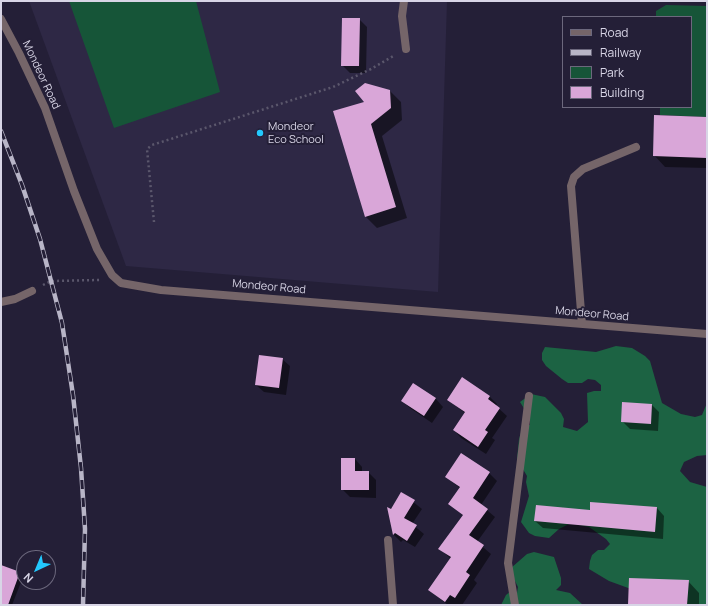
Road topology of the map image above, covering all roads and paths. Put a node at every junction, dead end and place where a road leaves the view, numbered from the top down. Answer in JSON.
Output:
{"nodes":[{"id":1,"x":404,"y":1,"type":"edge"},
{"id":2,"x":1,"y":19,"type":"edge"},
{"id":3,"x":406,"y":49,"type":"joint"},
{"id":4,"x":636,"y":147,"type":"dead end"},
{"id":5,"x":154,"y":222,"type":"dead end"},
{"id":6,"x":93,"y":279,"type":"dead end"},
{"id":7,"x":32,"y":291,"type":"joint"},
{"id":8,"x":1,"y":302,"type":"edge"},
{"id":9,"x":582,"y":324,"type":"junction"},
{"id":10,"x":707,"y":334,"type":"edge"},
{"id":11,"x":529,"y":396,"type":"dead end"},
{"id":12,"x":388,"y":540,"type":"dead end"},
{"id":13,"x":393,"y":605,"type":"edge"},
{"id":14,"x":515,"y":605,"type":"edge"}],
"edges":[{"from":1,"to":3,"type":"street"},
{"from":2,"to":9,"type":"street","name":"Mondeor Road"},
{"from":3,"to":5,"type":"path"},
{"from":4,"to":9,"type":"street"},
{"from":6,"to":7,"type":"path"},
{"from":7,"to":8,"type":"street"},
{"from":9,"to":10,"type":"street","name":"Mondeor Road"},
{"from":11,"to":14,"type":"street"},
{"from":12,"to":13,"type":"street"}]}
